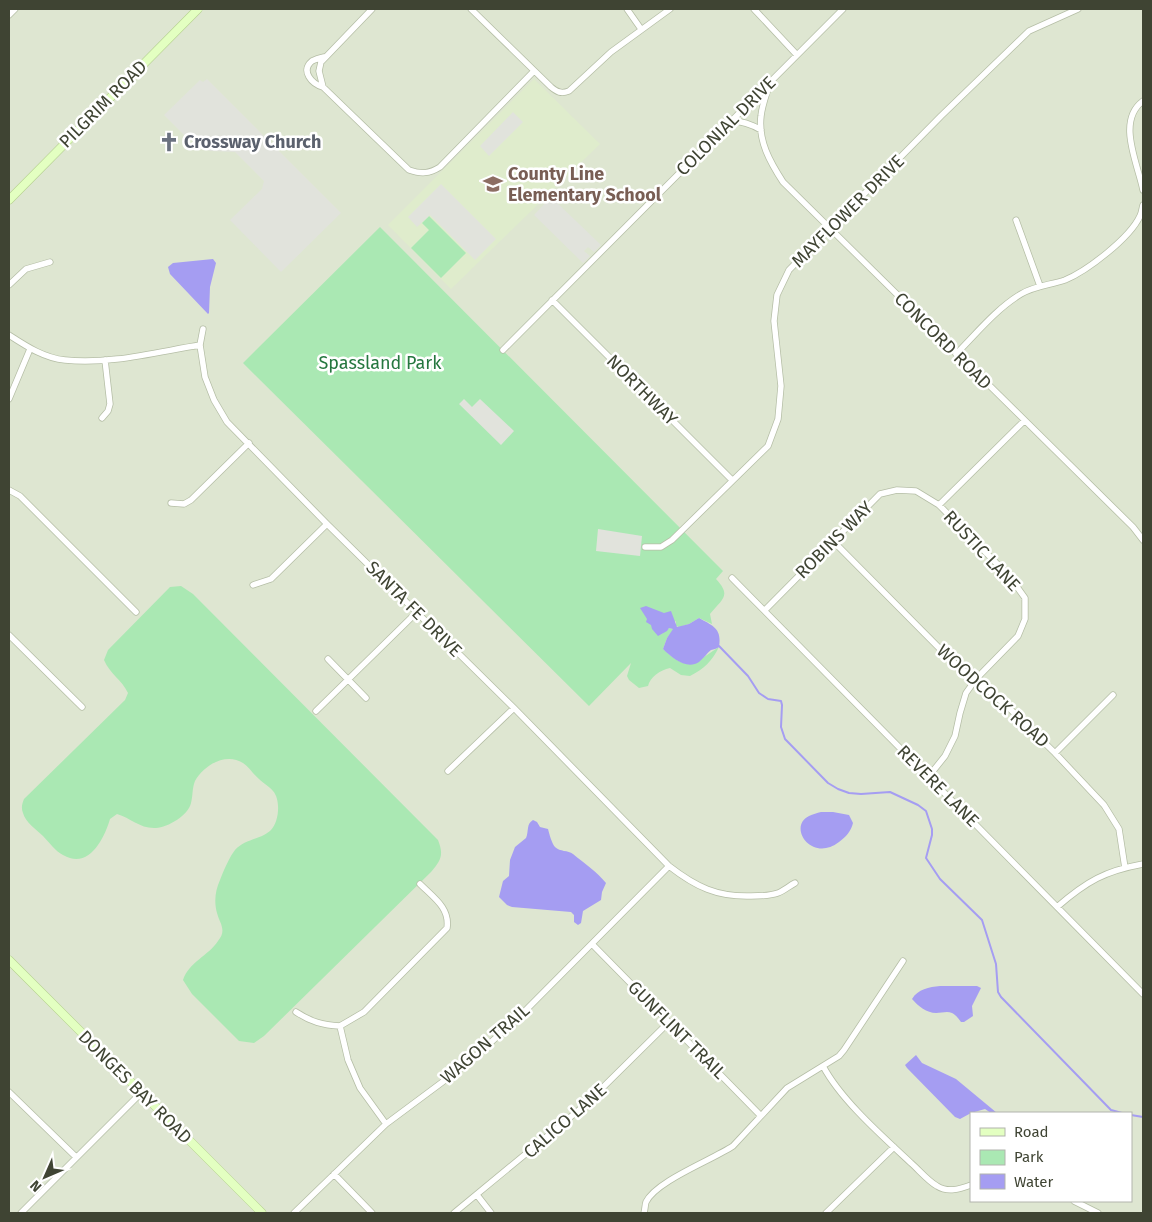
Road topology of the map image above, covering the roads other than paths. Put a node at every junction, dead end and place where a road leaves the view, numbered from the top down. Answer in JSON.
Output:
{"nodes":[{"id":1,"x":15,"y":9,"type":"edge"},
{"id":2,"x":198,"y":9,"type":"edge"},
{"id":3,"x":372,"y":9,"type":"edge"},
{"id":4,"x":471,"y":9,"type":"edge"},
{"id":5,"x":627,"y":9,"type":"edge"},
{"id":6,"x":670,"y":9,"type":"edge"},
{"id":7,"x":754,"y":9,"type":"edge"},
{"id":8,"x":843,"y":9,"type":"edge"},
{"id":9,"x":1078,"y":9,"type":"edge"},
{"id":10,"x":9,"y":15,"type":"edge"},
{"id":11,"x":641,"y":29,"type":"junction"},
{"id":12,"x":797,"y":55,"type":"junction"},
{"id":13,"x":326,"y":56,"type":"junction"},
{"id":14,"x":534,"y":71,"type":"junction"},
{"id":15,"x":770,"y":82,"type":"junction"},
{"id":16,"x":323,"y":87,"type":"junction"},
{"id":17,"x":1143,"y":101,"type":"edge"},
{"id":18,"x":731,"y":121,"type":"junction"},
{"id":19,"x":761,"y":130,"type":"junction"},
{"id":20,"x":1143,"y":190,"type":"edge"},
{"id":21,"x":9,"y":200,"type":"edge"},
{"id":22,"x":1143,"y":205,"type":"edge"},
{"id":23,"x":1016,"y":220,"type":"dead end"},
{"id":24,"x":829,"y":229,"type":"junction"},
{"id":25,"x":50,"y":262,"type":"dead end"},
{"id":26,"x":9,"y":285,"type":"edge"},
{"id":27,"x":1040,"y":286,"type":"junction"},
{"id":28,"x":552,"y":300,"type":"junction"},
{"id":29,"x":204,"y":329,"type":"dead end"},
{"id":30,"x":9,"y":335,"type":"edge"},
{"id":31,"x":200,"y":346,"type":"junction"},
{"id":32,"x":30,"y":349,"type":"junction"},
{"id":33,"x":503,"y":350,"type":"dead end"},
{"id":34,"x":956,"y":354,"type":"junction"},
{"id":35,"x":105,"y":360,"type":"junction"},
{"id":36,"x":9,"y":399,"type":"edge"},
{"id":37,"x":102,"y":418,"type":"dead end"},
{"id":38,"x":1024,"y":421,"type":"junction"},
{"id":39,"x":249,"y":443,"type":"junction"},
{"id":40,"x":732,"y":480,"type":"junction"},
{"id":41,"x":9,"y":490,"type":"edge"},
{"id":42,"x":171,"y":503,"type":"dead end"},
{"id":43,"x":939,"y":505,"type":"junction"},
{"id":44,"x":327,"y":524,"type":"junction"},
{"id":45,"x":1143,"y":540,"type":"edge"},
{"id":46,"x":833,"y":541,"type":"junction"},
{"id":47,"x":645,"y":547,"type":"dead end"},
{"id":48,"x":732,"y":578,"type":"dead end"},
{"id":49,"x":253,"y":585,"type":"dead end"},
{"id":50,"x":765,"y":610,"type":"junction"},
{"id":51,"x":136,"y":612,"type":"dead end"},
{"id":52,"x":417,"y":612,"type":"junction"},
{"id":53,"x":9,"y":635,"type":"edge"},
{"id":54,"x":328,"y":659,"type":"dead end"},
{"id":55,"x":976,"y":679,"type":"junction"},
{"id":56,"x":348,"y":680,"type":"junction"},
{"id":57,"x":1113,"y":695,"type":"dead end"},
{"id":58,"x":366,"y":698,"type":"dead end"},
{"id":59,"x":82,"y":707,"type":"dead end"},
{"id":60,"x":514,"y":708,"type":"junction"},
{"id":61,"x":316,"y":711,"type":"dead end"},
{"id":62,"x":1056,"y":753,"type":"junction"},
{"id":63,"x":448,"y":771,"type":"dead end"},
{"id":64,"x":929,"y":776,"type":"junction"},
{"id":65,"x":1143,"y":864,"type":"edge"},
{"id":66,"x":670,"y":866,"type":"junction"},
{"id":67,"x":1124,"y":868,"type":"junction"},
{"id":68,"x":794,"y":883,"type":"dead end"},
{"id":69,"x":420,"y":884,"type":"dead end"},
{"id":70,"x":1057,"y":906,"type":"junction"},
{"id":71,"x":592,"y":944,"type":"junction"},
{"id":72,"x":9,"y":960,"type":"edge"},
{"id":73,"x":903,"y":961,"type":"dead end"},
{"id":74,"x":1143,"y":994,"type":"edge"},
{"id":75,"x":296,"y":1012,"type":"dead end"},
{"id":76,"x":669,"y":1022,"type":"junction"},
{"id":77,"x":340,"y":1026,"type":"junction"},
{"id":78,"x":823,"y":1066,"type":"junction"},
{"id":79,"x":9,"y":1092,"type":"edge"},
{"id":80,"x":141,"y":1093,"type":"junction"},
{"id":81,"x":761,"y":1116,"type":"junction"},
{"id":82,"x":386,"y":1124,"type":"junction"},
{"id":83,"x":894,"y":1147,"type":"junction"},
{"id":84,"x":76,"y":1157,"type":"junction"},
{"id":85,"x":334,"y":1174,"type":"junction"},
{"id":86,"x":970,"y":1185,"type":"edge"},
{"id":87,"x":477,"y":1195,"type":"junction"},
{"id":88,"x":1076,"y":1202,"type":"edge"},
{"id":89,"x":20,"y":1213,"type":"edge"},
{"id":90,"x":262,"y":1213,"type":"edge"},
{"id":91,"x":294,"y":1213,"type":"edge"},
{"id":92,"x":372,"y":1213,"type":"edge"},
{"id":93,"x":454,"y":1213,"type":"edge"},
{"id":94,"x":491,"y":1213,"type":"edge"},
{"id":95,"x":644,"y":1213,"type":"edge"},
{"id":96,"x":826,"y":1213,"type":"edge"},
{"id":97,"x":1098,"y":1213,"type":"edge"}],
"edges":[{"from":1,"to":10,"type":"street"},
{"from":2,"to":21,"type":"street","name":"PILGRIM ROAD"},
{"from":3,"to":13,"type":"street"},
{"from":4,"to":14,"type":"street"},
{"from":5,"to":11,"type":"street"},
{"from":6,"to":11,"type":"street"},
{"from":7,"to":12,"type":"street"},
{"from":8,"to":12,"type":"street","name":"COLONIAL DRIVE"},
{"from":9,"to":24,"type":"street","name":"MAYFLOWER DRIVE"},
{"from":11,"to":14,"type":"street"},
{"from":12,"to":15,"type":"street","name":"COLONIAL DRIVE"},
{"from":13,"to":16,"type":"street"},
{"from":13,"to":16,"type":"street"},
{"from":14,"to":16,"type":"street"},
{"from":15,"to":18,"type":"street","name":"COLONIAL DRIVE"},
{"from":15,"to":19,"type":"street","name":"CONCORD ROAD"},
{"from":17,"to":20,"type":"street"},
{"from":18,"to":19,"type":"street"},
{"from":18,"to":28,"type":"street","name":"COLONIAL DRIVE"},
{"from":19,"to":24,"type":"street","name":"CONCORD ROAD"},
{"from":22,"to":27,"type":"street"},
{"from":23,"to":27,"type":"street"},
{"from":24,"to":34,"type":"street","name":"CONCORD ROAD"},
{"from":24,"to":40,"type":"street","name":"MAYFLOWER DRIVE"},
{"from":25,"to":26,"type":"street"},
{"from":27,"to":34,"type":"street"},
{"from":28,"to":33,"type":"street","name":"COLONIAL DRIVE"},
{"from":28,"to":40,"type":"street","name":"NORTHWAY"},
{"from":29,"to":31,"type":"street","name":"SANTA FE DRIVE"},
{"from":30,"to":32,"type":"street"},
{"from":31,"to":35,"type":"street"},
{"from":31,"to":39,"type":"street","name":"SANTA FE DRIVE"},
{"from":32,"to":35,"type":"street"},
{"from":32,"to":36,"type":"street"},
{"from":34,"to":38,"type":"street","name":"CONCORD ROAD"},
{"from":35,"to":37,"type":"street"},
{"from":38,"to":43,"type":"street"},
{"from":38,"to":45,"type":"street","name":"CONCORD ROAD"},
{"from":39,"to":42,"type":"street"},
{"from":39,"to":44,"type":"street","name":"SANTA FE DRIVE"},
{"from":40,"to":47,"type":"street","name":"MAYFLOWER DRIVE"},
{"from":41,"to":51,"type":"street"},
{"from":43,"to":46,"type":"street","name":"ROBINS WAY"},
{"from":43,"to":55,"type":"street","name":"RUSTIC LANE"},
{"from":44,"to":49,"type":"street"},
{"from":44,"to":52,"type":"street","name":"SANTA FE DRIVE"},
{"from":46,"to":50,"type":"street","name":"ROBINS WAY"},
{"from":46,"to":55,"type":"street","name":"WOODCOCK ROAD"},
{"from":48,"to":50,"type":"street","name":"REVERE LANE"},
{"from":50,"to":64,"type":"street","name":"REVERE LANE"},
{"from":52,"to":56,"type":"street"},
{"from":52,"to":60,"type":"street","name":"SANTA FE DRIVE"},
{"from":53,"to":59,"type":"street"},
{"from":54,"to":56,"type":"street"},
{"from":55,"to":62,"type":"street","name":"WOODCOCK ROAD"},
{"from":55,"to":64,"type":"street","name":"RUSTIC LANE"},
{"from":56,"to":58,"type":"street"},
{"from":56,"to":61,"type":"street"},
{"from":57,"to":62,"type":"street"},
{"from":60,"to":63,"type":"street"},
{"from":60,"to":66,"type":"street","name":"SANTA FE DRIVE"},
{"from":62,"to":67,"type":"street","name":"WOODCOCK ROAD"},
{"from":64,"to":70,"type":"street","name":"REVERE LANE"},
{"from":65,"to":67,"type":"street"},
{"from":66,"to":68,"type":"street","name":"SANTA FE DRIVE"},
{"from":66,"to":71,"type":"street","name":"WAGON TRAIL"},
{"from":67,"to":70,"type":"street"},
{"from":69,"to":77,"type":"street"},
{"from":70,"to":74,"type":"street","name":"REVERE LANE"},
{"from":71,"to":76,"type":"street","name":"GUNFLINT TRAIL"},
{"from":71,"to":82,"type":"street","name":"WAGON TRAIL"},
{"from":72,"to":80,"type":"street","name":"DONGES BAY ROAD"},
{"from":73,"to":78,"type":"street"},
{"from":75,"to":77,"type":"street"},
{"from":76,"to":81,"type":"street","name":"GUNFLINT TRAIL"},
{"from":76,"to":87,"type":"street","name":"CALICO LANE"},
{"from":77,"to":82,"type":"street"},
{"from":78,"to":81,"type":"street"},
{"from":78,"to":83,"type":"street"},
{"from":79,"to":84,"type":"street"},
{"from":80,"to":84,"type":"street"},
{"from":80,"to":90,"type":"street","name":"DONGES BAY ROAD"},
{"from":81,"to":95,"type":"street"},
{"from":82,"to":85,"type":"street","name":"WAGON TRAIL"},
{"from":83,"to":86,"type":"street"},
{"from":83,"to":96,"type":"street"},
{"from":84,"to":89,"type":"street"},
{"from":85,"to":91,"type":"street","name":"WAGON TRAIL"},
{"from":85,"to":92,"type":"street"},
{"from":87,"to":93,"type":"street","name":"CALICO LANE"},
{"from":87,"to":94,"type":"street"},
{"from":88,"to":97,"type":"street"}]}
